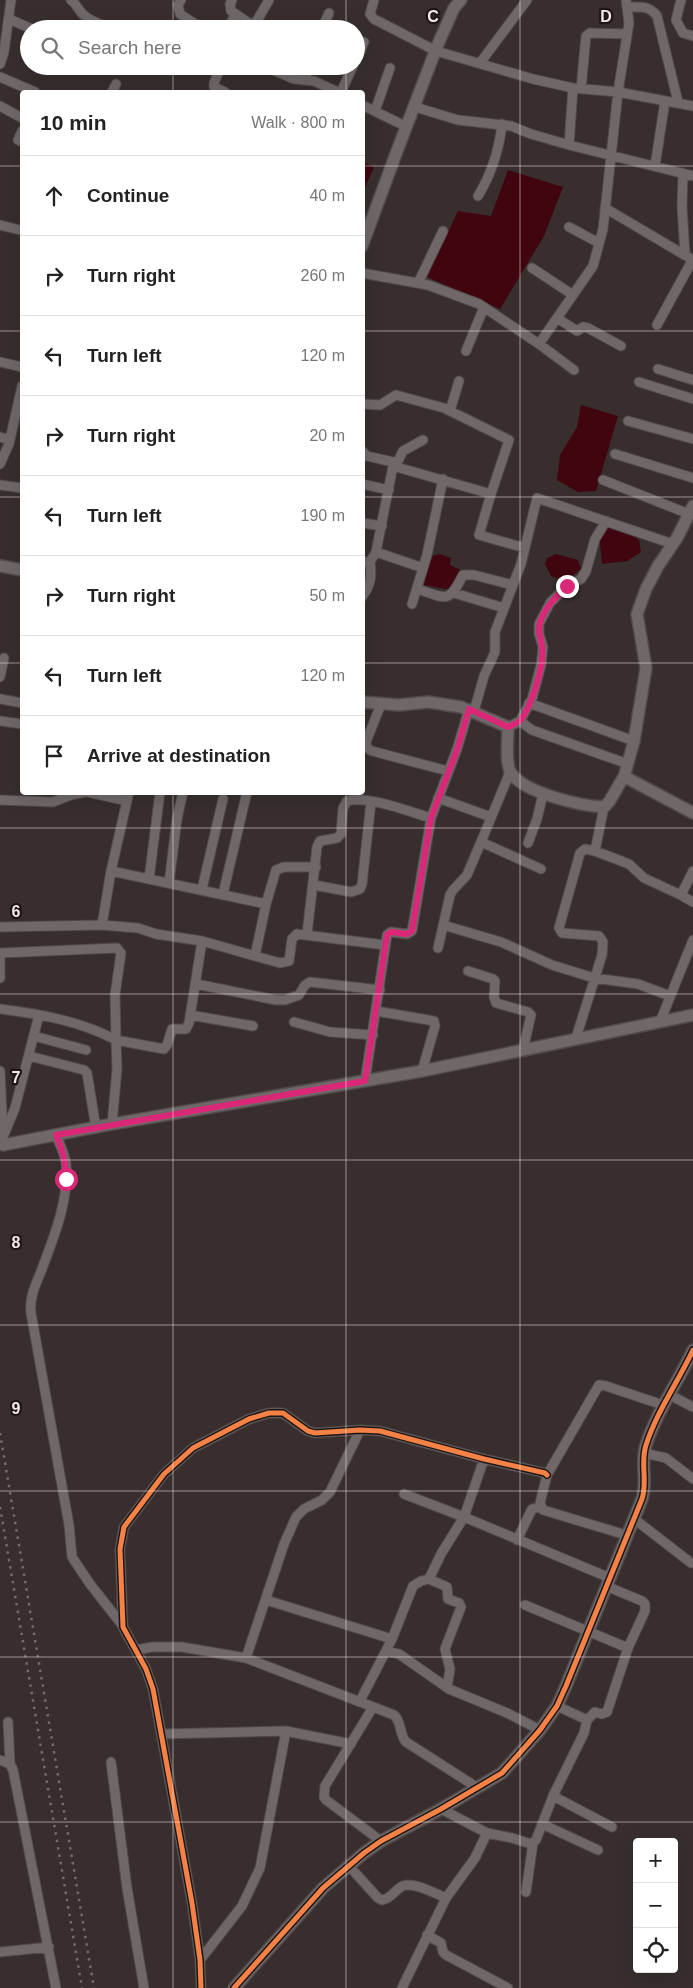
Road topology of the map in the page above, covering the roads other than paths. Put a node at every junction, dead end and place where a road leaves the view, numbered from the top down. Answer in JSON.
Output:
{"nodes":[{"id":1,"x":11,"y":0,"type":"edge"},
{"id":2,"x":71,"y":0,"type":"edge"},
{"id":3,"x":180,"y":0,"type":"edge"},
{"id":4,"x":232,"y":0,"type":"edge"},
{"id":5,"x":269,"y":0,"type":"edge"},
{"id":6,"x":373,"y":0,"type":"edge"},
{"id":7,"x":461,"y":0,"type":"edge"},
{"id":8,"x":527,"y":0,"type":"edge"},
{"id":9,"x":681,"y":0,"type":"edge"},
{"id":10,"x":627,"y":3,"type":"edge"},
{"id":11,"x":329,"y":13,"type":"dead end"},
{"id":12,"x":236,"y":14,"type":"junction"},
{"id":13,"x":8,"y":19,"type":"junction"},
{"id":14,"x":92,"y":20,"type":"edge"},
{"id":15,"x":189,"y":20,"type":"edge"},
{"id":16,"x":232,"y":20,"type":"edge"},
{"id":17,"x":245,"y":20,"type":"edge"},
{"id":18,"x":257,"y":20,"type":"edge"},
{"id":19,"x":326,"y":20,"type":"edge"},
{"id":20,"x":20,"y":24,"type":"edge"},
{"id":21,"x":627,"y":34,"type":"junction"},
{"id":22,"x":693,"y":36,"type":"edge"},
{"id":23,"x":436,"y":51,"type":"junction"},
{"id":24,"x":2,"y":52,"type":"edge"},
{"id":25,"x":480,"y":63,"type":"junction"},
{"id":26,"x":0,"y":64,"type":"edge"},
{"id":27,"x":390,"y":68,"type":"dead end"},
{"id":28,"x":217,"y":75,"type":"edge"},
{"id":29,"x":283,"y":75,"type":"edge"},
{"id":30,"x":307,"y":75,"type":"edge"},
{"id":31,"x":348,"y":75,"type":"edge"},
{"id":32,"x":0,"y":77,"type":"edge"},
{"id":33,"x":306,"y":79,"type":"junction"},
{"id":34,"x":577,"y":89,"type":"junction"},
{"id":35,"x":30,"y":90,"type":"edge"},
{"id":36,"x":213,"y":90,"type":"edge"},
{"id":37,"x":334,"y":90,"type":"edge"},
{"id":38,"x":340,"y":90,"type":"edge"},
{"id":39,"x":618,"y":92,"type":"junction"},
{"id":40,"x":665,"y":101,"type":"junction"},
{"id":41,"x":678,"y":102,"type":"junction"},
{"id":42,"x":693,"y":105,"type":"edge"},
{"id":43,"x":0,"y":106,"type":"edge"},
{"id":44,"x":365,"y":106,"type":"edge"},
{"id":45,"x":415,"y":107,"type":"junction"},
{"id":46,"x":375,"y":111,"type":"junction"},
{"id":47,"x":20,"y":117,"type":"edge"},
{"id":48,"x":502,"y":124,"type":"junction"},
{"id":49,"x":407,"y":127,"type":"junction"},
{"id":50,"x":569,"y":145,"type":"junction"},
{"id":51,"x":611,"y":157,"type":"junction"},
{"id":52,"x":655,"y":166,"type":"junction"},
{"id":53,"x":683,"y":173,"type":"junction"},
{"id":54,"x":693,"y":176,"type":"edge"},
{"id":55,"x":478,"y":196,"type":"dead end"},
{"id":56,"x":605,"y":208,"type":"junction"},
{"id":57,"x":0,"y":225,"type":"edge"},
{"id":58,"x":569,"y":227,"type":"dead end"},
{"id":59,"x":20,"y":230,"type":"dead end"},
{"id":60,"x":443,"y":230,"type":"dead end"},
{"id":61,"x":365,"y":238,"type":"edge"},
{"id":62,"x":599,"y":243,"type":"junction"},
{"id":63,"x":690,"y":258,"type":"edge"},
{"id":64,"x":532,"y":268,"type":"dead end"},
{"id":65,"x":365,"y":273,"type":"edge"},
{"id":66,"x":418,"y":282,"type":"junction"},
{"id":67,"x":573,"y":295,"type":"junction"},
{"id":68,"x":484,"y":307,"type":"junction"},
{"id":69,"x":557,"y":318,"type":"junction"},
{"id":70,"x":657,"y":326,"type":"dead end"},
{"id":71,"x":539,"y":344,"type":"junction"},
{"id":72,"x":621,"y":346,"type":"dead end"},
{"id":73,"x":466,"y":351,"type":"dead end"},
{"id":74,"x":0,"y":362,"type":"edge"},
{"id":75,"x":20,"y":367,"type":"edge"},
{"id":76,"x":658,"y":369,"type":"dead end"},
{"id":77,"x":574,"y":370,"type":"dead end"},
{"id":78,"x":693,"y":380,"type":"edge"},
{"id":79,"x":459,"y":381,"type":"dead end"},
{"id":80,"x":639,"y":382,"type":"dead end"},
{"id":81,"x":20,"y":395,"type":"edge"},
{"id":82,"x":693,"y":400,"type":"edge"},
{"id":83,"x":365,"y":404,"type":"edge"},
{"id":84,"x":450,"y":411,"type":"junction"},
{"id":85,"x":628,"y":421,"type":"dead end"},
{"id":86,"x":0,"y":436,"type":"edge"},
{"id":87,"x":693,"y":439,"type":"edge"},
{"id":88,"x":10,"y":440,"type":"junction"},
{"id":89,"x":423,"y":440,"type":"dead end"},
{"id":90,"x":365,"y":454,"type":"edge"},
{"id":91,"x":615,"y":454,"type":"dead end"},
{"id":92,"x":0,"y":464,"type":"edge"},
{"id":93,"x":693,"y":478,"type":"edge"},
{"id":94,"x":443,"y":480,"type":"junction"},
{"id":95,"x":602,"y":480,"type":"dead end"},
{"id":96,"x":0,"y":485,"type":"edge"},
{"id":97,"x":365,"y":485,"type":"edge"},
{"id":98,"x":20,"y":488,"type":"edge"},
{"id":99,"x":389,"y":490,"type":"junction"},
{"id":100,"x":491,"y":494,"type":"junction"},
{"id":101,"x":692,"y":510,"type":"edge"},
{"id":102,"x":606,"y":521,"type":"junction"},
{"id":103,"x":365,"y":523,"type":"edge"},
{"id":104,"x":382,"y":526,"type":"junction"},
{"id":105,"x":673,"y":544,"type":"junction"},
{"id":106,"x":525,"y":548,"type":"junction"},
{"id":107,"x":376,"y":552,"type":"junction"},
{"id":108,"x":366,"y":562,"type":"edge"},
{"id":109,"x":0,"y":566,"type":"edge"},
{"id":110,"x":423,"y":568,"type":"junction"},
{"id":111,"x":20,"y":570,"type":"edge"},
{"id":112,"x":513,"y":585,"type":"junction"},
{"id":113,"x":417,"y":589,"type":"junction"},
{"id":114,"x":365,"y":592,"type":"edge"},
{"id":115,"x":454,"y":593,"type":"junction"},
{"id":116,"x":412,"y":604,"type":"dead end"},
{"id":117,"x":504,"y":608,"type":"junction"},
{"id":118,"x":4,"y":658,"type":"dead end"},
{"id":119,"x":0,"y":677,"type":"edge"},
{"id":120,"x":0,"y":698,"type":"edge"},
{"id":121,"x":365,"y":702,"type":"edge"},
{"id":122,"x":20,"y":703,"type":"edge"},
{"id":123,"x":530,"y":703,"type":"junction"},
{"id":124,"x":381,"y":704,"type":"junction"},
{"id":125,"x":471,"y":710,"type":"junction"},
{"id":126,"x":0,"y":721,"type":"edge"},
{"id":127,"x":520,"y":721,"type":"junction"},
{"id":128,"x":20,"y":724,"type":"edge"},
{"id":129,"x":508,"y":727,"type":"junction"},
{"id":130,"x":634,"y":741,"type":"junction"},
{"id":131,"x":628,"y":764,"type":"junction"},
{"id":132,"x":448,"y":771,"type":"junction"},
{"id":133,"x":510,"y":772,"type":"junction"},
{"id":134,"x":624,"y":777,"type":"junction"},
{"id":135,"x":543,"y":794,"type":"junction"},
{"id":136,"x":69,"y":795,"type":"edge"},
{"id":137,"x":111,"y":795,"type":"edge"},
{"id":138,"x":160,"y":795,"type":"edge"},
{"id":139,"x":182,"y":795,"type":"edge"},
{"id":140,"x":246,"y":795,"type":"edge"},
{"id":141,"x":128,"y":797,"type":"edge"},
{"id":142,"x":438,"y":798,"type":"junction"},
{"id":143,"x":223,"y":799,"type":"dead end"},
{"id":144,"x":0,"y":800,"type":"edge"},
{"id":145,"x":371,"y":802,"type":"junction"},
{"id":146,"x":604,"y":807,"type":"junction"},
{"id":147,"x":693,"y":813,"type":"edge"},
{"id":148,"x":491,"y":817,"type":"junction"},
{"id":149,"x":431,"y":818,"type":"junction"},
{"id":150,"x":481,"y":842,"type":"junction"},
{"id":151,"x":528,"y":843,"type":"dead end"},
{"id":152,"x":595,"y":852,"type":"junction"},
{"id":153,"x":316,"y":868,"type":"junction"},
{"id":154,"x":540,"y":869,"type":"dead end"},
{"id":155,"x":111,"y":871,"type":"junction"},
{"id":156,"x":693,"y":871,"type":"edge"},
{"id":157,"x":149,"y":879,"type":"junction"},
{"id":158,"x":168,"y":883,"type":"junction"},
{"id":159,"x":314,"y":885,"type":"junction"},
{"id":160,"x":202,"y":889,"type":"junction"},
{"id":161,"x":223,"y":894,"type":"junction"},
{"id":162,"x":683,"y":896,"type":"junction"},
{"id":163,"x":693,"y":902,"type":"edge"},
{"id":164,"x":266,"y":904,"type":"junction"},
{"id":165,"x":102,"y":925,"type":"junction"},
{"id":166,"x":443,"y":925,"type":"junction"},
{"id":167,"x":0,"y":927,"type":"edge"},
{"id":168,"x":307,"y":934,"type":"junction"},
{"id":169,"x":693,"y":940,"type":"edge"},
{"id":170,"x":202,"y":941,"type":"junction"},
{"id":171,"x":385,"y":945,"type":"junction"},
{"id":172,"x":438,"y":948,"type":"dead end"},
{"id":173,"x":255,"y":956,"type":"junction"},
{"id":174,"x":468,"y":971,"type":"dead end"},
{"id":175,"x":0,"y":978,"type":"edge"},
{"id":176,"x":594,"y":978,"type":"junction"},
{"id":177,"x":196,"y":984,"type":"junction"},
{"id":178,"x":380,"y":990,"type":"junction"},
{"id":179,"x":670,"y":996,"type":"junction"},
{"id":180,"x":0,"y":1009,"type":"edge"},
{"id":181,"x":376,"y":1011,"type":"junction"},
{"id":182,"x":693,"y":1014,"type":"edge"},
{"id":183,"x":39,"y":1015,"type":"junction"},
{"id":184,"x":190,"y":1015,"type":"junction"},
{"id":185,"x":294,"y":1022,"type":"dead end"},
{"id":186,"x":660,"y":1022,"type":"junction"},
{"id":187,"x":253,"y":1026,"type":"dead end"},
{"id":188,"x":373,"y":1035,"type":"junction"},
{"id":189,"x":34,"y":1036,"type":"junction"},
{"id":190,"x":576,"y":1038,"type":"junction"},
{"id":191,"x":116,"y":1040,"type":"junction"},
{"id":192,"x":86,"y":1050,"type":"dead end"},
{"id":193,"x":523,"y":1050,"type":"junction"},
{"id":194,"x":29,"y":1056,"type":"junction"},
{"id":195,"x":0,"y":1071,"type":"edge"},
{"id":196,"x":422,"y":1071,"type":"junction"},
{"id":197,"x":365,"y":1081,"type":"junction"},
{"id":198,"x":112,"y":1124,"type":"junction"},
{"id":199,"x":96,"y":1128,"type":"junction"},
{"id":200,"x":56,"y":1135,"type":"junction"},
{"id":201,"x":3,"y":1141,"type":"junction"},
{"id":202,"x":693,"y":1350,"type":"edge"},
{"id":203,"x":667,"y":1400,"type":"junction"},
{"id":204,"x":693,"y":1407,"type":"edge"},
{"id":205,"x":360,"y":1430,"type":"junction"},
{"id":206,"x":644,"y":1453,"type":"junction"},
{"id":207,"x":484,"y":1459,"type":"junction"},
{"id":208,"x":547,"y":1475,"type":"junction"},
{"id":209,"x":693,"y":1479,"type":"edge"},
{"id":210,"x":404,"y":1494,"type":"dead end"},
{"id":211,"x":540,"y":1507,"type":"junction"},
{"id":212,"x":464,"y":1517,"type":"junction"},
{"id":213,"x":633,"y":1518,"type":"junction"},
{"id":214,"x":626,"y":1535,"type":"junction"},
{"id":215,"x":516,"y":1540,"type":"junction"},
{"id":216,"x":691,"y":1564,"type":"dead end"},
{"id":217,"x":429,"y":1579,"type":"junction"},
{"id":218,"x":608,"y":1582,"type":"junction"},
{"id":219,"x":266,"y":1600,"type":"junction"},
{"id":220,"x":525,"y":1605,"type":"dead end"},
{"id":221,"x":123,"y":1627,"type":"junction"},
{"id":222,"x":588,"y":1632,"type":"junction"},
{"id":223,"x":392,"y":1639,"type":"junction"},
{"id":224,"x":628,"y":1648,"type":"junction"},
{"id":225,"x":136,"y":1650,"type":"junction"},
{"id":226,"x":386,"y":1651,"type":"junction"},
{"id":227,"x":246,"y":1658,"type":"junction"},
{"id":228,"x":449,"y":1689,"type":"junction"},
{"id":229,"x":360,"y":1702,"type":"junction"},
{"id":230,"x":557,"y":1706,"type":"junction"},
{"id":231,"x":373,"y":1707,"type":"junction"},
{"id":232,"x":587,"y":1720,"type":"junction"},
{"id":233,"x":8,"y":1722,"type":"dead end"},
{"id":234,"x":286,"y":1730,"type":"junction"},
{"id":235,"x":540,"y":1730,"type":"junction"},
{"id":236,"x":162,"y":1734,"type":"junction"},
{"id":237,"x":351,"y":1744,"type":"junction"},
{"id":238,"x":0,"y":1760,"type":"edge"},
{"id":239,"x":111,"y":1762,"type":"dead end"},
{"id":240,"x":10,"y":1764,"type":"junction"},
{"id":241,"x":478,"y":1788,"type":"junction"},
{"id":242,"x":553,"y":1796,"type":"junction"},
{"id":243,"x":441,"y":1809,"type":"junction"},
{"id":244,"x":542,"y":1824,"type":"junction"},
{"id":245,"x":612,"y":1827,"type":"dead end"},
{"id":246,"x":487,"y":1833,"type":"junction"},
{"id":247,"x":380,"y":1841,"type":"junction"},
{"id":248,"x":533,"y":1843,"type":"junction"},
{"id":249,"x":598,"y":1850,"type":"dead end"},
{"id":250,"x":349,"y":1866,"type":"junction"},
{"id":251,"x":526,"y":1892,"type":"dead end"},
{"id":252,"x":446,"y":1898,"type":"junction"},
{"id":253,"x":427,"y":1935,"type":"junction"},
{"id":254,"x":49,"y":1947,"type":"junction"},
{"id":255,"x":0,"y":1952,"type":"edge"},
{"id":256,"x":200,"y":1960,"type":"junction"},
{"id":257,"x":56,"y":1988,"type":"edge"},
{"id":258,"x":144,"y":1988,"type":"edge"},
{"id":259,"x":201,"y":1988,"type":"edge"},
{"id":260,"x":234,"y":1988,"type":"edge"},
{"id":261,"x":402,"y":1988,"type":"edge"},
{"id":262,"x":508,"y":1988,"type":"edge"}],
"edges":[{"from":1,"to":13,"type":"street"},
{"from":2,"to":14,"type":"street"},
{"from":3,"to":15,"type":"street"},
{"from":4,"to":12,"type":"street"},
{"from":5,"to":18,"type":"street"},
{"from":6,"to":23,"type":"street"},
{"from":7,"to":23,"type":"street"},
{"from":8,"to":25,"type":"street"},
{"from":9,"to":22,"type":"street"},
{"from":10,"to":21,"type":"street"},
{"from":10,"to":41,"type":"street"},
{"from":11,"to":19,"type":"street"},
{"from":12,"to":16,"type":"street"},
{"from":12,"to":17,"type":"street"},
{"from":13,"to":20,"type":"street"},
{"from":13,"to":24,"type":"street"},
{"from":21,"to":34,"type":"street"},
{"from":21,"to":39,"type":"street"},
{"from":23,"to":25,"type":"street"},
{"from":23,"to":45,"type":"street"},
{"from":24,"to":26,"type":"street"},
{"from":25,"to":34,"type":"street"},
{"from":27,"to":46,"type":"street"},
{"from":28,"to":36,"type":"street"},
{"from":29,"to":33,"type":"street"},
{"from":30,"to":33,"type":"street"},
{"from":31,"to":38,"type":"street"},
{"from":32,"to":35,"type":"street"},
{"from":33,"to":37,"type":"street"},
{"from":34,"to":39,"type":"street"},
{"from":34,"to":50,"type":"street"},
{"from":39,"to":40,"type":"street"},
{"from":39,"to":51,"type":"street"},
{"from":40,"to":41,"type":"street"},
{"from":40,"to":52,"type":"street"},
{"from":41,"to":42,"type":"street"},
{"from":43,"to":47,"type":"street"},
{"from":44,"to":46,"type":"street"},
{"from":45,"to":48,"type":"street"},
{"from":45,"to":49,"type":"street"},
{"from":46,"to":49,"type":"street"},
{"from":48,"to":50,"type":"street"},
{"from":48,"to":55,"type":"street"},
{"from":49,"to":61,"type":"street"},
{"from":50,"to":51,"type":"street"},
{"from":51,"to":52,"type":"street"},
{"from":51,"to":56,"type":"street"},
{"from":52,"to":53,"type":"street"},
{"from":53,"to":54,"type":"street"},
{"from":53,"to":63,"type":"street"},
{"from":56,"to":62,"type":"street"},
{"from":56,"to":63,"type":"street"},
{"from":57,"to":59,"type":"street"},
{"from":58,"to":62,"type":"street"},
{"from":60,"to":66,"type":"street"},
{"from":62,"to":67,"type":"street"},
{"from":63,"to":70,"type":"street"},
{"from":64,"to":67,"type":"street"},
{"from":65,"to":66,"type":"street"},
{"from":66,"to":68,"type":"street"},
{"from":67,"to":69,"type":"street"},
{"from":68,"to":71,"type":"street"},
{"from":68,"to":73,"type":"street"},
{"from":69,"to":71,"type":"street"},
{"from":69,"to":72,"type":"street"},
{"from":71,"to":77,"type":"street"},
{"from":74,"to":75,"type":"street"},
{"from":76,"to":78,"type":"street"},
{"from":79,"to":84,"type":"street"},
{"from":80,"to":82,"type":"street"},
{"from":81,"to":88,"type":"street"},
{"from":83,"to":84,"type":"street"},
{"from":84,"to":100,"type":"street"},
{"from":85,"to":87,"type":"street"},
{"from":86,"to":88,"type":"street"},
{"from":88,"to":92,"type":"street"},
{"from":89,"to":90,"type":"street"},
{"from":91,"to":93,"type":"street"},
{"from":94,"to":99,"type":"street"},
{"from":94,"to":100,"type":"street"},
{"from":94,"to":110,"type":"street"},
{"from":95,"to":101,"type":"street"},
{"from":96,"to":98,"type":"street"},
{"from":97,"to":99,"type":"street"},
{"from":99,"to":104,"type":"street"},
{"from":100,"to":106,"type":"street"},
{"from":101,"to":105,"type":"street"},
{"from":102,"to":105,"type":"street"},
{"from":102,"to":106,"type":"street"},
{"from":102,"to":123,"type":"street"},
{"from":103,"to":104,"type":"street"},
{"from":104,"to":107,"type":"street"},
{"from":105,"to":130,"type":"street"},
{"from":106,"to":112,"type":"street"},
{"from":107,"to":108,"type":"street"},
{"from":107,"to":110,"type":"street"},
{"from":108,"to":114,"type":"street"},
{"from":109,"to":111,"type":"street"},
{"from":110,"to":113,"type":"street"},
{"from":112,"to":115,"type":"street"},
{"from":112,"to":117,"type":"street"},
{"from":113,"to":115,"type":"street"},
{"from":113,"to":116,"type":"street"},
{"from":115,"to":117,"type":"street"},
{"from":117,"to":125,"type":"street"},
{"from":118,"to":119,"type":"street"},
{"from":120,"to":122,"type":"street"},
{"from":121,"to":124,"type":"street"},
{"from":123,"to":127,"type":"street"},
{"from":123,"to":130,"type":"street"},
{"from":124,"to":125,"type":"street"},
{"from":124,"to":132,"type":"street"},
{"from":125,"to":129,"type":"street"},
{"from":125,"to":132,"type":"street"},
{"from":126,"to":128,"type":"street"},
{"from":127,"to":129,"type":"street"},
{"from":127,"to":131,"type":"street"},
{"from":129,"to":133,"type":"street"},
{"from":130,"to":131,"type":"street"},
{"from":131,"to":134,"type":"street"},
{"from":132,"to":142,"type":"street"},
{"from":133,"to":135,"type":"street"},
{"from":133,"to":148,"type":"street"},
{"from":134,"to":146,"type":"street"},
{"from":134,"to":147,"type":"street"},
{"from":135,"to":146,"type":"street"},
{"from":135,"to":151,"type":"street"},
{"from":136,"to":144,"type":"street"},
{"from":137,"to":141,"type":"street"},
{"from":138,"to":157,"type":"street"},
{"from":139,"to":158,"type":"street"},
{"from":140,"to":161,"type":"street"},
{"from":141,"to":155,"type":"street"},
{"from":142,"to":148,"type":"street"},
{"from":142,"to":149,"type":"street"},
{"from":143,"to":160,"type":"street"},
{"from":145,"to":149,"type":"street"},
{"from":145,"to":153,"type":"street"},
{"from":145,"to":159,"type":"street"},
{"from":146,"to":152,"type":"street"},
{"from":148,"to":150,"type":"street"},
{"from":149,"to":171,"type":"street"},
{"from":150,"to":154,"type":"street"},
{"from":150,"to":166,"type":"street"},
{"from":152,"to":162,"type":"street"},
{"from":152,"to":176,"type":"street"},
{"from":153,"to":159,"type":"street"},
{"from":153,"to":164,"type":"street"},
{"from":155,"to":157,"type":"street"},
{"from":155,"to":165,"type":"street"},
{"from":156,"to":162,"type":"street"},
{"from":157,"to":158,"type":"street"},
{"from":158,"to":160,"type":"street"},
{"from":159,"to":168,"type":"street"},
{"from":160,"to":161,"type":"street"},
{"from":161,"to":164,"type":"street"},
{"from":162,"to":163,"type":"street"},
{"from":164,"to":173,"type":"street"},
{"from":165,"to":167,"type":"street"},
{"from":165,"to":170,"type":"street"},
{"from":166,"to":172,"type":"street"},
{"from":166,"to":176,"type":"street"},
{"from":168,"to":171,"type":"street"},
{"from":168,"to":173,"type":"street"},
{"from":169,"to":179,"type":"street"},
{"from":170,"to":173,"type":"street"},
{"from":170,"to":177,"type":"street"},
{"from":171,"to":178,"type":"street"},
{"from":174,"to":193,"type":"street"},
{"from":175,"to":191,"type":"street"},
{"from":176,"to":179,"type":"street"},
{"from":176,"to":190,"type":"street"},
{"from":177,"to":178,"type":"street"},
{"from":177,"to":184,"type":"street"},
{"from":178,"to":181,"type":"street"},
{"from":179,"to":186,"type":"street"},
{"from":180,"to":183,"type":"street"},
{"from":181,"to":188,"type":"street"},
{"from":181,"to":196,"type":"street"},
{"from":182,"to":186,"type":"street"},
{"from":183,"to":189,"type":"street"},
{"from":183,"to":191,"type":"street"},
{"from":184,"to":187,"type":"street"},
{"from":184,"to":191,"type":"street"},
{"from":185,"to":188,"type":"street"},
{"from":186,"to":190,"type":"street"},
{"from":188,"to":197,"type":"street"},
{"from":189,"to":192,"type":"street"},
{"from":189,"to":194,"type":"street"},
{"from":190,"to":193,"type":"street"},
{"from":191,"to":198,"type":"street"},
{"from":193,"to":196,"type":"street"},
{"from":194,"to":199,"type":"street"},
{"from":194,"to":201,"type":"street"},
{"from":195,"to":201,"type":"street"},
{"from":196,"to":197,"type":"street"},
{"from":197,"to":198,"type":"street"},
{"from":198,"to":199,"type":"street"},
{"from":199,"to":200,"type":"street"},
{"from":200,"to":201,"type":"street"},
{"from":200,"to":221,"type":"street"},
{"from":202,"to":203,"type":"street"},
{"from":203,"to":204,"type":"street"},
{"from":203,"to":206,"type":"street"},
{"from":203,"to":208,"type":"street"},
{"from":205,"to":207,"type":"street"},
{"from":205,"to":219,"type":"street"},
{"from":205,"to":221,"type":"street"},
{"from":206,"to":209,"type":"street"},
{"from":206,"to":213,"type":"street"},
{"from":207,"to":208,"type":"street"},
{"from":207,"to":212,"type":"street"},
{"from":208,"to":211,"type":"street"},
{"from":210,"to":212,"type":"street"},
{"from":211,"to":214,"type":"street"},
{"from":211,"to":215,"type":"street"},
{"from":212,"to":215,"type":"street"},
{"from":212,"to":217,"type":"street"},
{"from":213,"to":214,"type":"street"},
{"from":213,"to":216,"type":"street"},
{"from":214,"to":218,"type":"street"},
{"from":215,"to":218,"type":"street"},
{"from":217,"to":223,"type":"street"},
{"from":217,"to":228,"type":"street"},
{"from":218,"to":222,"type":"street"},
{"from":218,"to":224,"type":"street"},
{"from":219,"to":223,"type":"street"},
{"from":219,"to":227,"type":"street"},
{"from":220,"to":222,"type":"street"},
{"from":221,"to":225,"type":"street"},
{"from":222,"to":224,"type":"street"},
{"from":222,"to":230,"type":"street"},
{"from":223,"to":226,"type":"street"},
{"from":224,"to":232,"type":"street"},
{"from":225,"to":227,"type":"street"},
{"from":225,"to":236,"type":"street"},
{"from":226,"to":228,"type":"street"},
{"from":226,"to":229,"type":"street"},
{"from":227,"to":229,"type":"street"},
{"from":228,"to":235,"type":"street"},
{"from":229,"to":231,"type":"street"},
{"from":230,"to":232,"type":"street"},
{"from":230,"to":235,"type":"street"},
{"from":231,"to":237,"type":"street"},
{"from":231,"to":241,"type":"street"},
{"from":232,"to":242,"type":"street"},
{"from":233,"to":240,"type":"street"},
{"from":234,"to":236,"type":"street"},
{"from":234,"to":237,"type":"street"},
{"from":234,"to":256,"type":"street"},
{"from":235,"to":241,"type":"street"},
{"from":236,"to":256,"type":"street"},
{"from":237,"to":247,"type":"street"},
{"from":238,"to":240,"type":"street"},
{"from":239,"to":258,"type":"street"},
{"from":240,"to":254,"type":"street"},
{"from":241,"to":243,"type":"street"},
{"from":242,"to":244,"type":"street"},
{"from":242,"to":245,"type":"street"},
{"from":243,"to":246,"type":"street"},
{"from":243,"to":247,"type":"street"},
{"from":244,"to":248,"type":"street"},
{"from":244,"to":249,"type":"street"},
{"from":246,"to":248,"type":"street"},
{"from":246,"to":252,"type":"street"},
{"from":247,"to":250,"type":"street"},
{"from":248,"to":251,"type":"street"},
{"from":250,"to":252,"type":"street"},
{"from":250,"to":260,"type":"street"},
{"from":252,"to":253,"type":"street"},
{"from":253,"to":261,"type":"street"},
{"from":253,"to":262,"type":"street"},
{"from":254,"to":255,"type":"street"},
{"from":254,"to":257,"type":"street"},
{"from":256,"to":259,"type":"street"}]}
